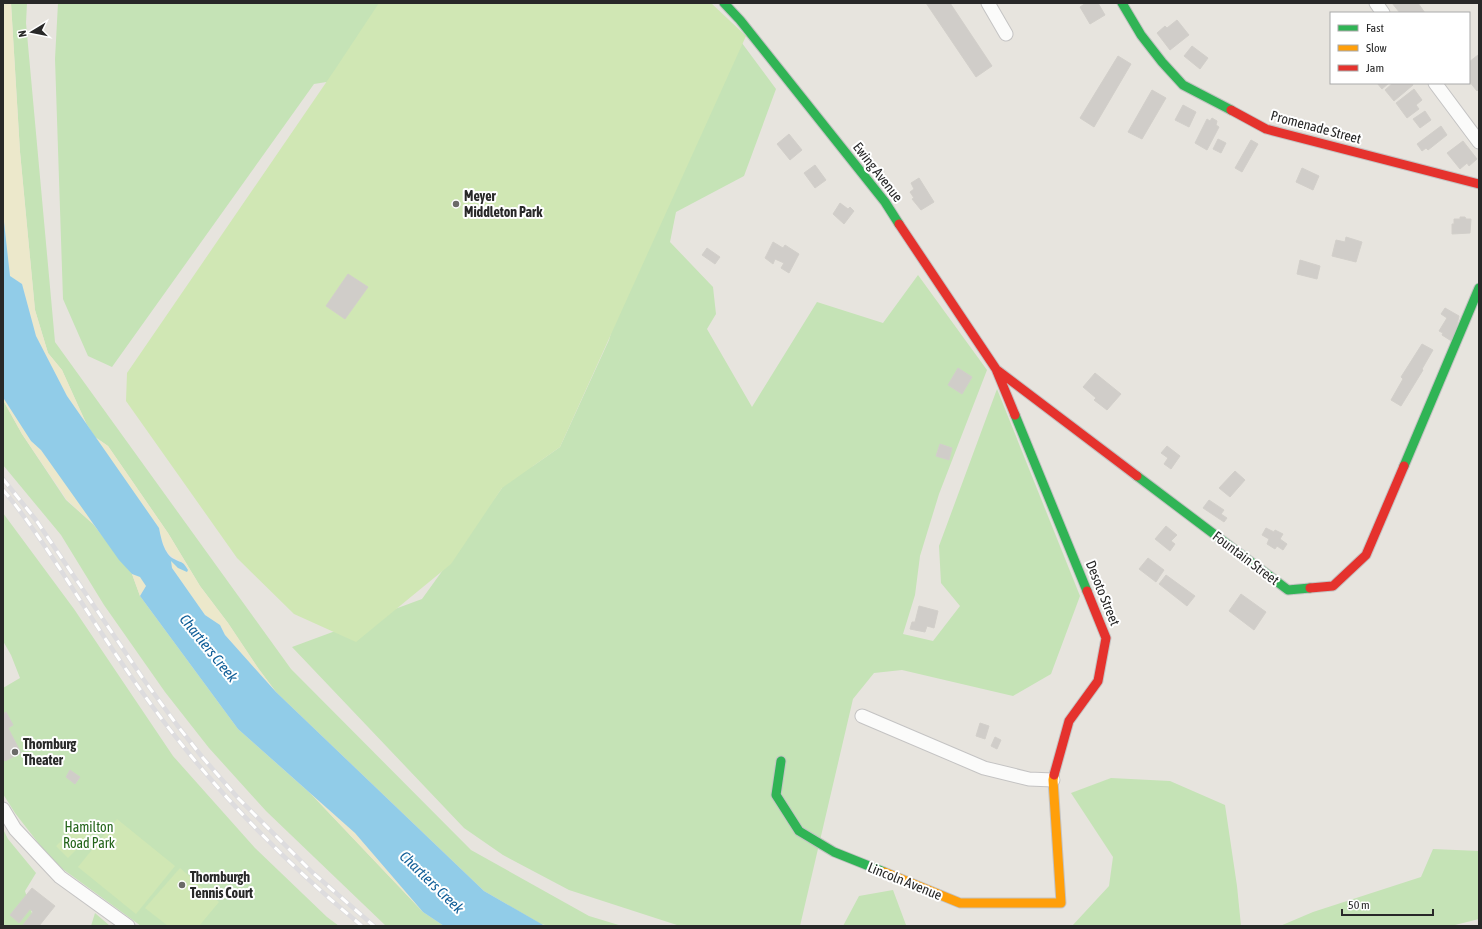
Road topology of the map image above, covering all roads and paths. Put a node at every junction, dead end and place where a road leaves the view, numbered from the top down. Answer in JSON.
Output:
{"nodes":[{"id":1,"x":724,"y":3,"type":"edge"},
{"id":2,"x":988,"y":3,"type":"edge"},
{"id":3,"x":1122,"y":3,"type":"edge"},
{"id":4,"x":1376,"y":3,"type":"edge"},
{"id":5,"x":1382,"y":12,"type":"edge"},
{"id":6,"x":1006,"y":34,"type":"dead end"},
{"id":7,"x":1436,"y":84,"type":"edge"},
{"id":8,"x":1479,"y":142,"type":"edge"},
{"id":9,"x":1479,"y":184,"type":"edge"},
{"id":10,"x":1479,"y":288,"type":"edge"},
{"id":11,"x":996,"y":369,"type":"junction"},
{"id":12,"x":862,"y":716,"type":"dead end"},
{"id":13,"x":781,"y":761,"type":"dead end"},
{"id":14,"x":1053,"y":780,"type":"junction"},
{"id":15,"x":3,"y":809,"type":"edge"},
{"id":16,"x":1061,"y":903,"type":"joint"},
{"id":17,"x":128,"y":926,"type":"edge"}],
"edges":[{"from":1,"to":11,"type":"street","name":"Ewing Avenue"},
{"from":2,"to":6,"type":"street"},
{"from":3,"to":9,"type":"street","name":"Promenade Street"},
{"from":4,"to":5,"type":"street"},
{"from":7,"to":8,"type":"street"},
{"from":10,"to":11,"type":"street","name":"Fountain Street"},
{"from":11,"to":14,"type":"street","name":"Desoto Street"},
{"from":12,"to":14,"type":"street"},
{"from":13,"to":16,"type":"street","name":"Lincoln Avenue"},
{"from":14,"to":16,"type":"street","name":"Desoto Street"},
{"from":15,"to":17,"type":"street"}]}
